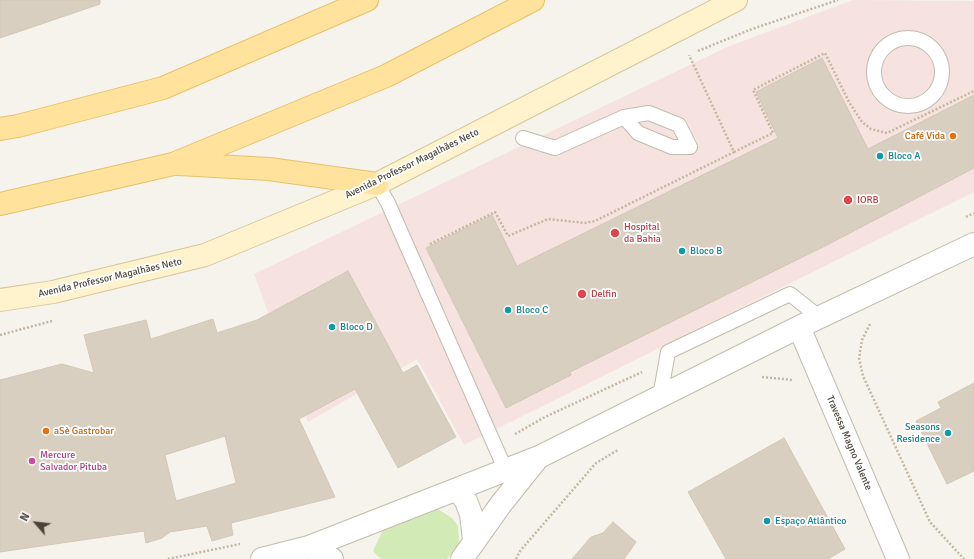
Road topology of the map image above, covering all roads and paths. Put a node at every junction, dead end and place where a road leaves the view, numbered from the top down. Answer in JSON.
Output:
{"nodes":[{"id":1,"x":367,"y":0,"type":"edge"},
{"id":2,"x":533,"y":0,"type":"edge"},
{"id":3,"x":736,"y":0,"type":"edge"},
{"id":4,"x":838,"y":0,"type":"edge"},
{"id":5,"x":890,"y":42,"type":"joint"},
{"id":6,"x":974,"y":91,"type":"edge"},
{"id":7,"x":624,"y":117,"type":"junction"},
{"id":8,"x":0,"y":129,"type":"edge"},
{"id":9,"x":523,"y":138,"type":"dead end"},
{"id":10,"x":734,"y":152,"type":"junction"},
{"id":11,"x":174,"y":164,"type":"junction"},
{"id":12,"x":377,"y":184,"type":"junction"},
{"id":13,"x":0,"y":204,"type":"edge"},
{"id":14,"x":974,"y":213,"type":"edge"},
{"id":15,"x":960,"y":220,"type":"dead end"},
{"id":16,"x":974,"y":244,"type":"edge"},
{"id":17,"x":410,"y":254,"type":"junction"},
{"id":18,"x":0,"y":300,"type":"edge"},
{"id":19,"x":819,"y":317,"type":"junction"},
{"id":20,"x":875,"y":320,"type":"dead end"},
{"id":21,"x":799,"y":327,"type":"junction"},
{"id":22,"x":667,"y":360,"type":"junction"},
{"id":23,"x":760,"y":377,"type":"dead end"},
{"id":24,"x":795,"y":380,"type":"dead end"},
{"id":25,"x":660,"y":397,"type":"junction"},
{"id":26,"x":494,"y":445,"type":"junction"},
{"id":27,"x":623,"y":447,"type":"dead end"},
{"id":28,"x":539,"y":457,"type":"junction"},
{"id":29,"x":506,"y":471,"type":"junction"},
{"id":30,"x":458,"y":490,"type":"junction"},
{"id":31,"x":474,"y":540,"type":"junction"},
{"id":32,"x":244,"y":543,"type":"dead end"},
{"id":33,"x":309,"y":547,"type":"junction"},
{"id":34,"x":168,"y":559,"type":"edge"},
{"id":35,"x":262,"y":559,"type":"edge"},
{"id":36,"x":332,"y":559,"type":"edge"},
{"id":37,"x":462,"y":559,"type":"edge"},
{"id":38,"x":516,"y":559,"type":"edge"},
{"id":39,"x":898,"y":559,"type":"edge"},
{"id":40,"x":964,"y":559,"type":"edge"}],
"edges":[{"from":1,"to":8,"type":"main road"},
{"from":2,"to":11,"type":"main road"},
{"from":3,"to":12,"type":"main road","name":"Avenida Professor Magalhães Neto"},
{"from":4,"to":10,"type":"path"},
{"from":5,"to":5,"type":"lane"},
{"from":6,"to":10,"type":"path"},
{"from":7,"to":7,"type":"lane"},
{"from":7,"to":9,"type":"lane"},
{"from":10,"to":17,"type":"path"},
{"from":11,"to":12,"type":"main road"},
{"from":11,"to":13,"type":"main road"},
{"from":12,"to":17,"type":"lane"},
{"from":12,"to":18,"type":"main road","name":"Avenida Professor Magalhães Neto"},
{"from":14,"to":15,"type":"path"},
{"from":16,"to":19,"type":"street"},
{"from":17,"to":26,"type":"lane"},
{"from":19,"to":21,"type":"street"},
{"from":19,"to":22,"type":"lane"},
{"from":20,"to":40,"type":"path"},
{"from":21,"to":25,"type":"street"},
{"from":21,"to":39,"type":"street","name":"Travessa Magno Valente"},
{"from":22,"to":25,"type":"lane"},
{"from":22,"to":26,"type":"path"},
{"from":23,"to":24,"type":"path"},
{"from":25,"to":28,"type":"street"},
{"from":26,"to":29,"type":"lane"},
{"from":27,"to":38,"type":"path"},
{"from":28,"to":29,"type":"street"},
{"from":28,"to":31,"type":"street"},
{"from":29,"to":30,"type":"street"},
{"from":30,"to":31,"type":"street"},
{"from":30,"to":33,"type":"street"},
{"from":31,"to":37,"type":"street"},
{"from":32,"to":34,"type":"path"},
{"from":33,"to":35,"type":"street"},
{"from":33,"to":36,"type":"street"}]}
